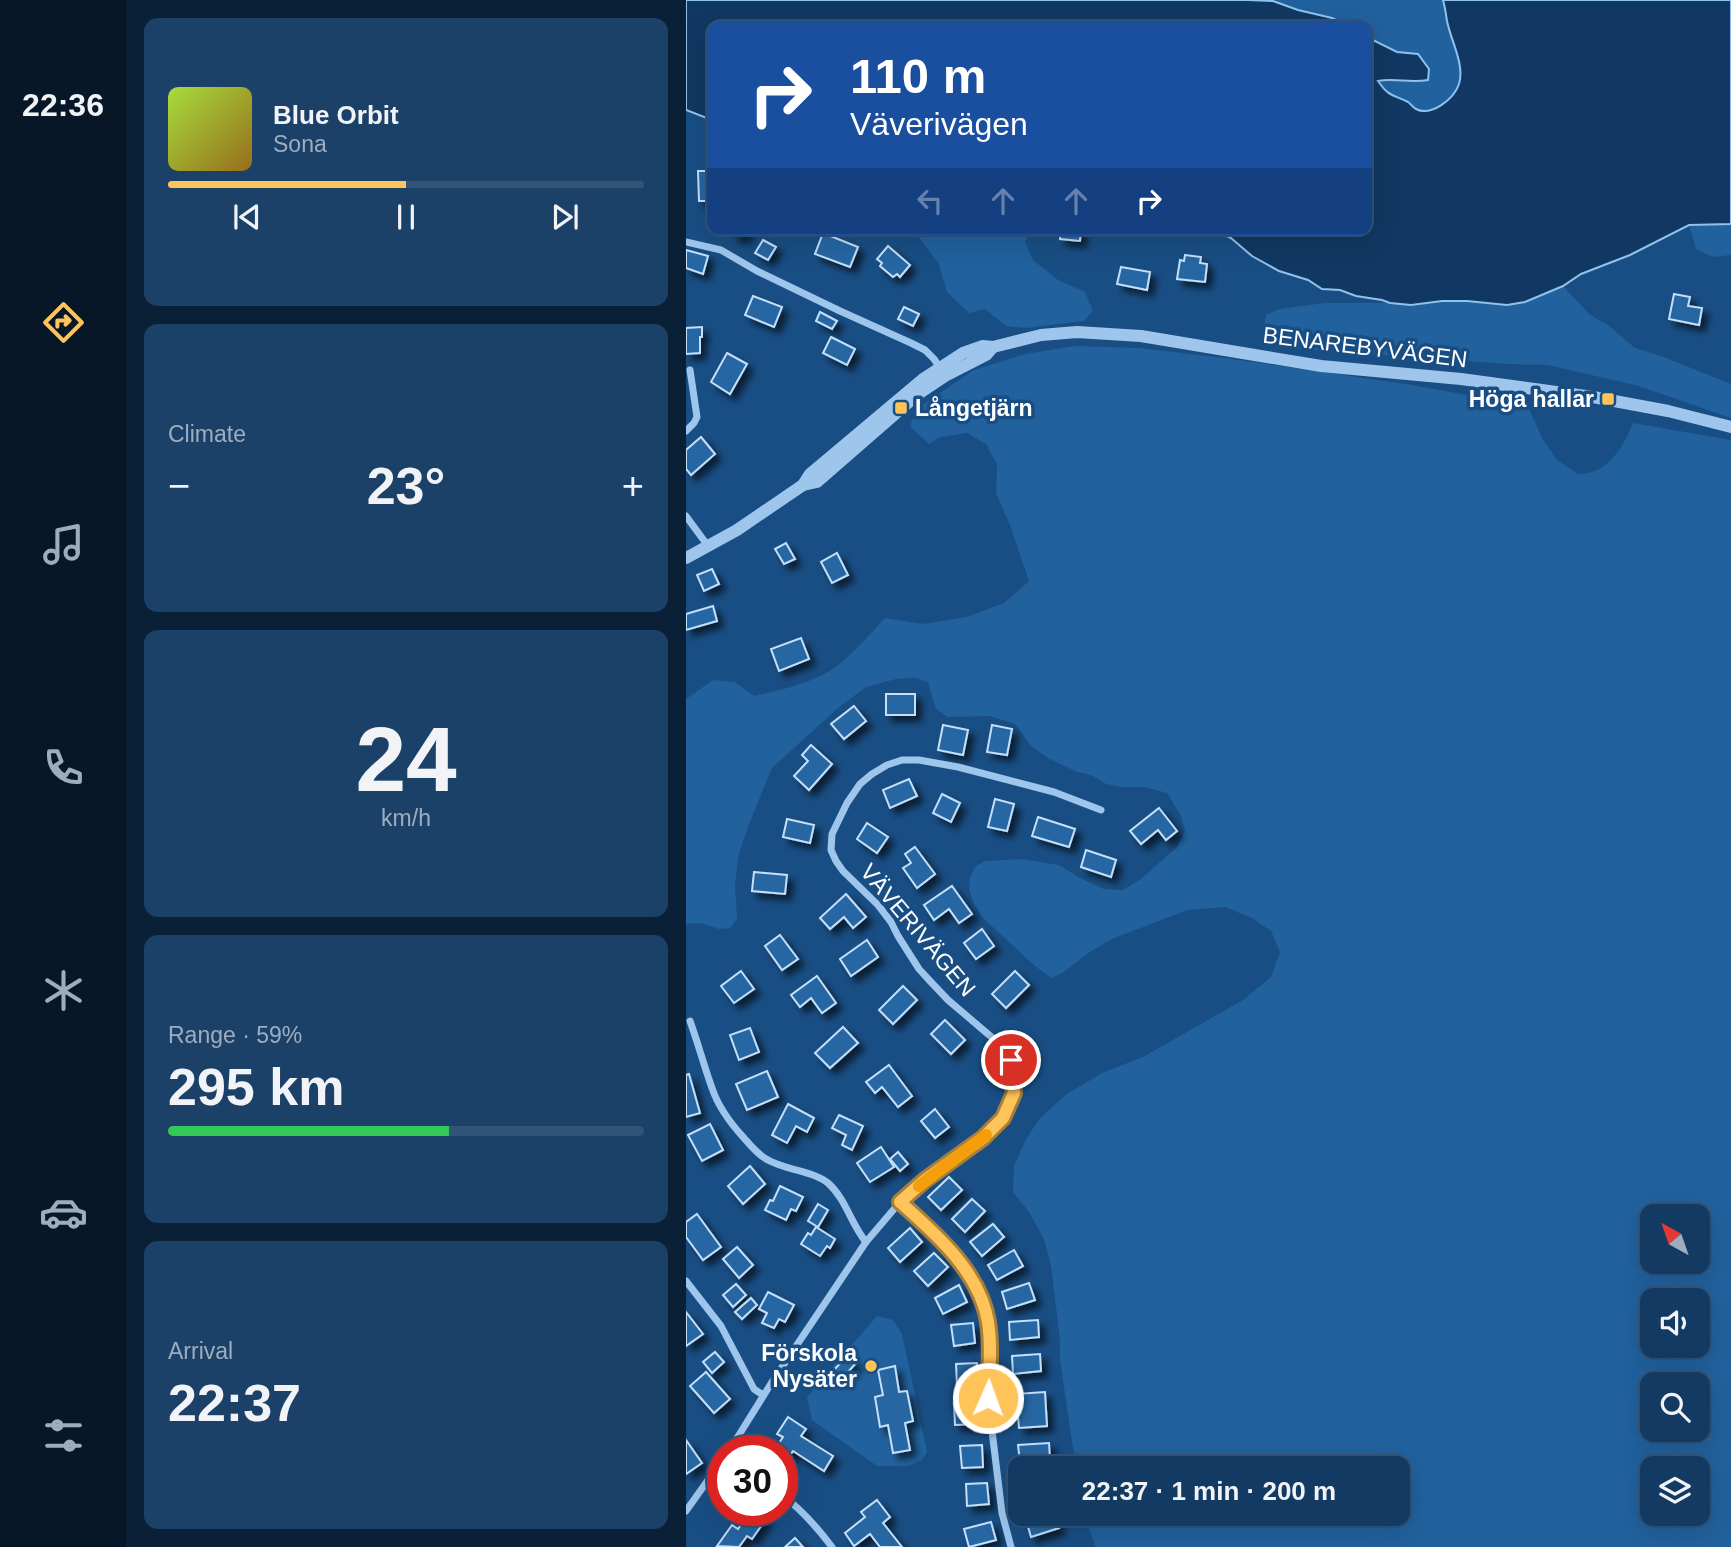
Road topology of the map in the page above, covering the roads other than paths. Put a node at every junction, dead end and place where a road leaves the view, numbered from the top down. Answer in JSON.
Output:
{"nodes":[{"id":1,"x":686,"y":242,"type":"edge"},
{"id":2,"x":690,"y":370,"type":"dead end"},
{"id":3,"x":942,"y":371,"type":"junction"},
{"id":4,"x":1731,"y":427,"type":"edge"},
{"id":5,"x":686,"y":431,"type":"edge"},
{"id":6,"x":686,"y":516,"type":"edge"},
{"id":7,"x":708,"y":546,"type":"junction"},
{"id":8,"x":686,"y":558,"type":"edge"},
{"id":9,"x":1101,"y":810,"type":"dead end"},
{"id":10,"x":690,"y":1021,"type":"dead end"},
{"id":11,"x":900,"y":1202,"type":"junction"},
{"id":12,"x":866,"y":1242,"type":"junction"},
{"id":13,"x":686,"y":1281,"type":"edge"},
{"id":14,"x":763,"y":1395,"type":"junction"},
{"id":15,"x":739,"y":1435,"type":"edge"},
{"id":16,"x":707,"y":1481,"type":"edge"},
{"id":17,"x":798,"y":1507,"type":"edge"},
{"id":18,"x":686,"y":1511,"type":"edge"},
{"id":19,"x":832,"y":1547,"type":"edge"},
{"id":20,"x":1011,"y":1547,"type":"edge"}],
"edges":[{"from":1,"to":3,"type":"street"},
{"from":2,"to":5,"type":"street"},
{"from":3,"to":4,"type":"street","name":"BENAREBYVÄGEN"},
{"from":3,"to":7,"type":"street","name":"BENAREBYVÄGEN"},
{"from":6,"to":7,"type":"street"},
{"from":7,"to":8,"type":"street","name":"BENAREBYVÄGEN"},
{"from":9,"to":11,"type":"street","name":"VÄVERIVÄGEN"},
{"from":10,"to":12,"type":"street"},
{"from":11,"to":12,"type":"street","name":"VÄVERIVÄGEN"},
{"from":11,"to":20,"type":"street"},
{"from":12,"to":14,"type":"street","name":"VÄVERIVÄGEN"},
{"from":13,"to":14,"type":"street"},
{"from":14,"to":15,"type":"street","name":"VÄVERIVÄGEN"},
{"from":16,"to":18,"type":"street"},
{"from":17,"to":19,"type":"street"}]}
